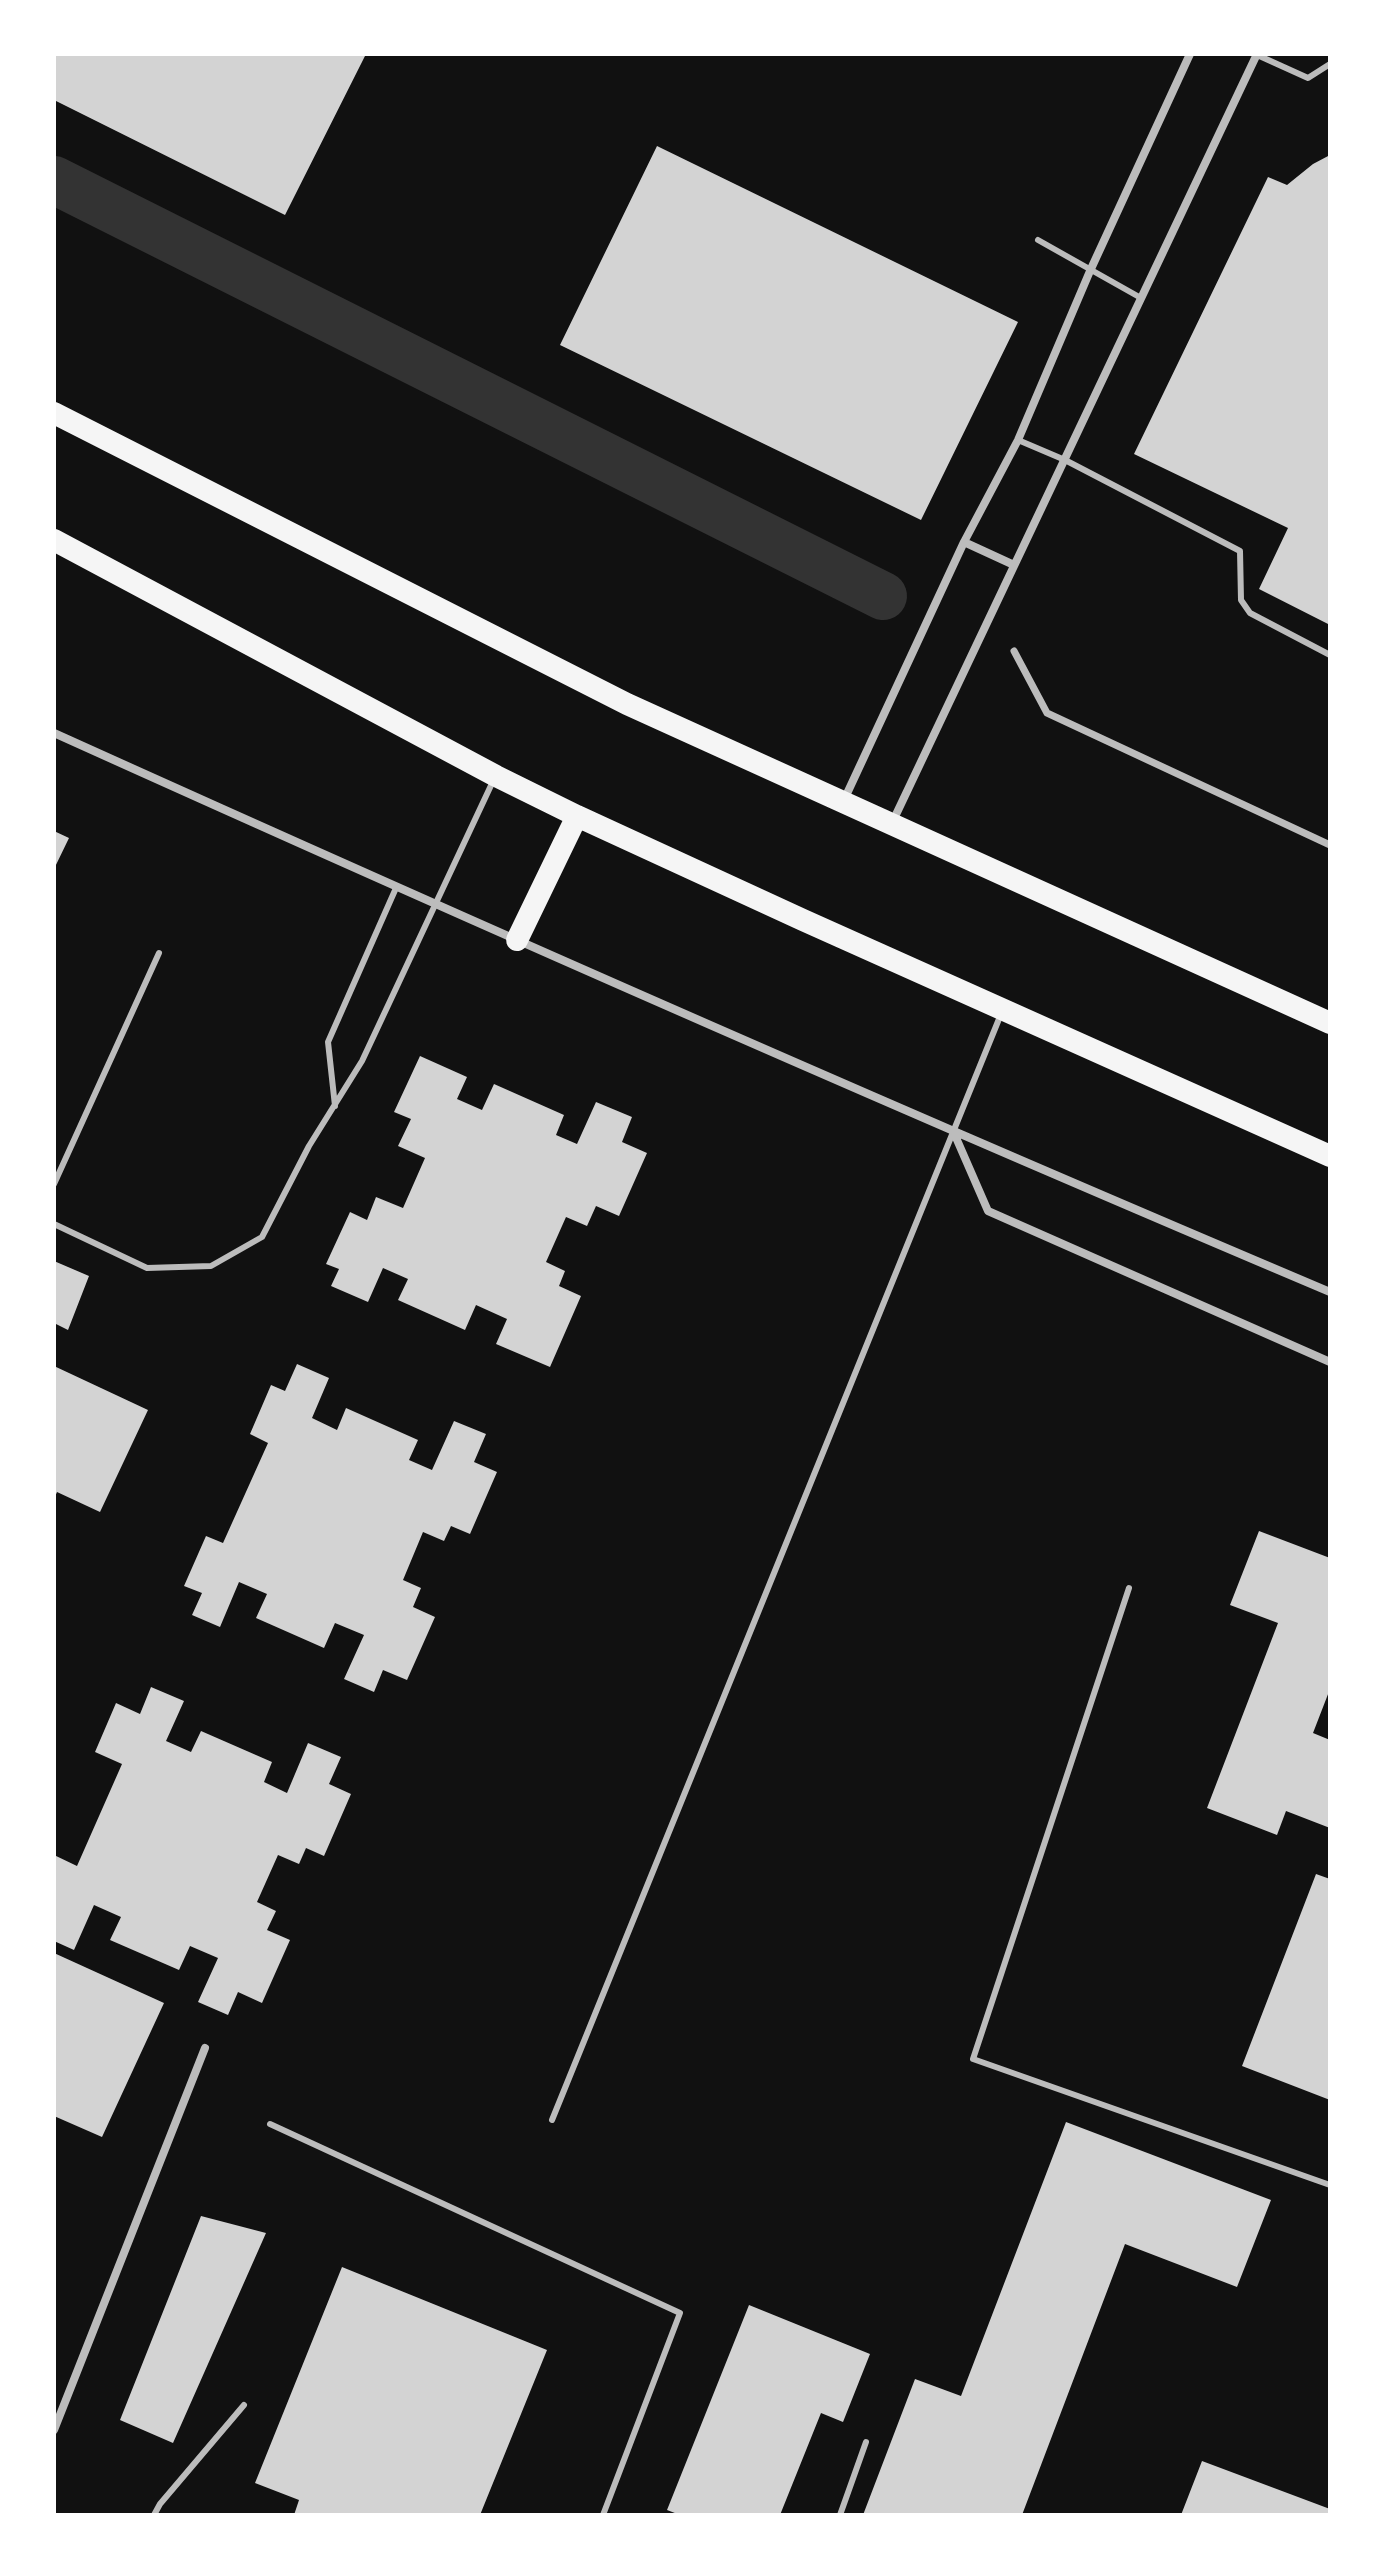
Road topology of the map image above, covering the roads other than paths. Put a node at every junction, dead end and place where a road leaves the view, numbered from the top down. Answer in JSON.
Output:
{"nodes":[{"id":1,"x":1190,"y":54,"type":"edge"},
{"id":2,"x":1256,"y":54,"type":"edge"},
{"id":3,"x":1330,"y":64,"type":"edge"},
{"id":4,"x":1038,"y":240,"type":"dead end"},
{"id":5,"x":1090,"y":271,"type":"junction"},
{"id":6,"x":1141,"y":298,"type":"junction"},
{"id":7,"x":54,"y":413,"type":"edge"},
{"id":8,"x":1018,"y":440,"type":"junction"},
{"id":9,"x":1065,"y":460,"type":"junction"},
{"id":10,"x":54,"y":540,"type":"edge"},
{"id":11,"x":964,"y":542,"type":"junction"},
{"id":12,"x":1014,"y":565,"type":"junction"},
{"id":13,"x":1014,"y":651,"type":"dead end"},
{"id":14,"x":1330,"y":655,"type":"edge"},
{"id":15,"x":54,"y":733,"type":"edge"},
{"id":16,"x":496,"y":776,"type":"junction"},
{"id":17,"x":843,"y":802,"type":"junction"},
{"id":18,"x":577,"y":816,"type":"junction"},
{"id":19,"x":891,"y":824,"type":"junction"},
{"id":20,"x":1330,"y":845,"type":"edge"},
{"id":21,"x":396,"y":888,"type":"junction"},
{"id":22,"x":435,"y":905,"type":"junction"},
{"id":23,"x":517,"y":940,"type":"junction"},
{"id":24,"x":159,"y":953,"type":"dead end"},
{"id":25,"x":1002,"y":1010,"type":"junction"},
{"id":26,"x":1330,"y":1023,"type":"edge"},
{"id":27,"x":335,"y":1106,"type":"junction"},
{"id":28,"x":953,"y":1132,"type":"junction"},
{"id":29,"x":1330,"y":1156,"type":"edge"},
{"id":30,"x":54,"y":1184,"type":"edge"},
{"id":31,"x":54,"y":1224,"type":"edge"},
{"id":32,"x":1330,"y":1292,"type":"edge"},
{"id":33,"x":1330,"y":1362,"type":"edge"},
{"id":34,"x":1129,"y":1588,"type":"dead end"},
{"id":35,"x":205,"y":2048,"type":"dead end"},
{"id":36,"x":552,"y":2120,"type":"dead end"},
{"id":37,"x":270,"y":2124,"type":"dead end"},
{"id":38,"x":1330,"y":2185,"type":"edge"},
{"id":39,"x":244,"y":2405,"type":"dead end"},
{"id":40,"x":54,"y":2430,"type":"edge"},
{"id":41,"x":866,"y":2442,"type":"dead end"},
{"id":42,"x":154,"y":2515,"type":"edge"},
{"id":43,"x":603,"y":2515,"type":"edge"},
{"id":44,"x":840,"y":2515,"type":"edge"}],
"edges":[{"from":1,"to":5,"type":"street"},
{"from":2,"to":3,"type":"lane"},
{"from":2,"to":6,"type":"street"},
{"from":4,"to":5,"type":"lane"},
{"from":5,"to":6,"type":"lane"},
{"from":5,"to":8,"type":"street"},
{"from":6,"to":9,"type":"street"},
{"from":7,"to":17,"type":"highway"},
{"from":8,"to":9,"type":"lane"},
{"from":8,"to":11,"type":"street"},
{"from":9,"to":12,"type":"street"},
{"from":9,"to":14,"type":"lane"},
{"from":10,"to":16,"type":"highway"},
{"from":11,"to":12,"type":"street"},
{"from":11,"to":17,"type":"street"},
{"from":12,"to":19,"type":"street"},
{"from":13,"to":20,"type":"street"},
{"from":15,"to":21,"type":"street"},
{"from":16,"to":18,"type":"highway"},
{"from":16,"to":22,"type":"lane"},
{"from":17,"to":19,"type":"highway"},
{"from":18,"to":23,"type":"highway"},
{"from":18,"to":25,"type":"highway"},
{"from":19,"to":26,"type":"highway"},
{"from":21,"to":22,"type":"street"},
{"from":21,"to":27,"type":"lane"},
{"from":22,"to":23,"type":"street"},
{"from":22,"to":27,"type":"lane"},
{"from":23,"to":28,"type":"street"},
{"from":24,"to":30,"type":"lane"},
{"from":25,"to":28,"type":"lane"},
{"from":25,"to":29,"type":"highway"},
{"from":27,"to":31,"type":"lane"},
{"from":28,"to":32,"type":"street"},
{"from":28,"to":33,"type":"street"},
{"from":28,"to":36,"type":"lane"},
{"from":34,"to":38,"type":"lane"},
{"from":35,"to":40,"type":"street"},
{"from":37,"to":43,"type":"lane"},
{"from":39,"to":42,"type":"lane"},
{"from":41,"to":44,"type":"lane"}]}
